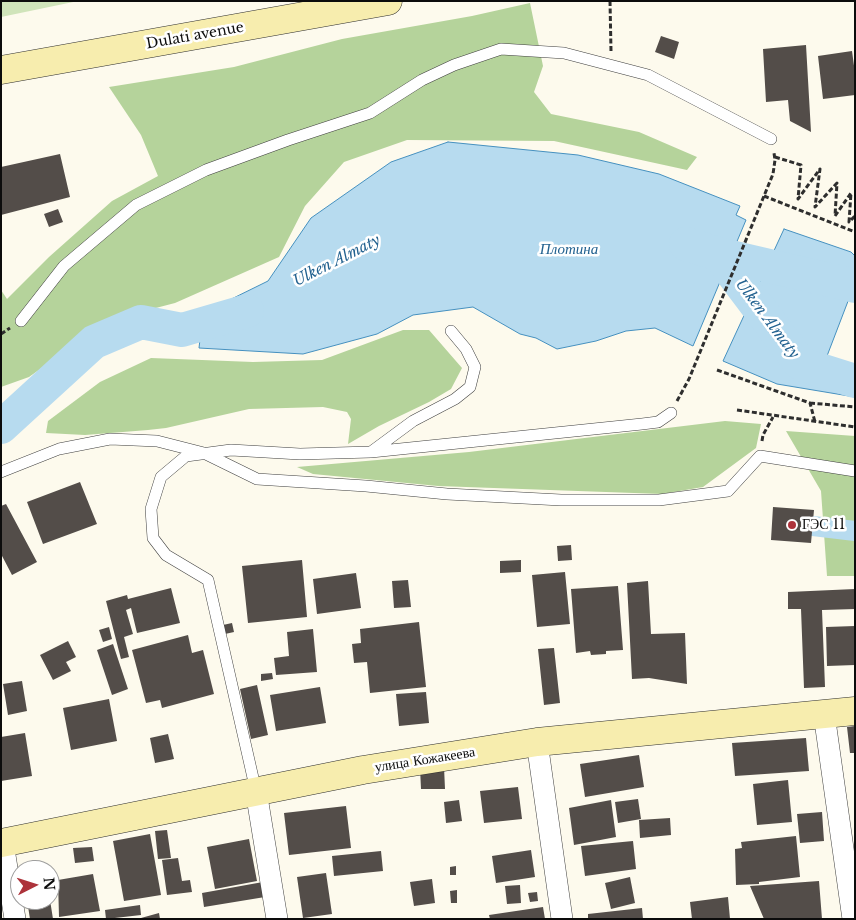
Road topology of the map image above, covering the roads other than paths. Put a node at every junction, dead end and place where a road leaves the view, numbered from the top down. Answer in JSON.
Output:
{"nodes":[{"id":1,"x":388,"y":1,"type":"edge"},
{"id":2,"x":1,"y":70,"type":"edge"},
{"id":3,"x":771,"y":139,"type":"road end"},
{"id":4,"x":21,"y":321,"type":"dead end"},
{"id":5,"x":451,"y":331,"type":"dead end"},
{"id":6,"x":671,"y":413,"type":"road end"},
{"id":7,"x":371,"y":452,"type":"junction"},
{"id":8,"x":204,"y":453,"type":"junction"},
{"id":9,"x":855,"y":471,"type":"edge"},
{"id":10,"x":1,"y":472,"type":"edge"},
{"id":11,"x":855,"y":711,"type":"edge"},
{"id":12,"x":824,"y":714,"type":"junction"},
{"id":13,"x":537,"y":742,"type":"junction"},
{"id":14,"x":256,"y":791,"type":"junction"},
{"id":15,"x":2,"y":843,"type":"edge"},
{"id":16,"x":15,"y":919,"type":"edge"},
{"id":17,"x":277,"y":919,"type":"edge"},
{"id":18,"x":562,"y":919,"type":"edge"},
{"id":19,"x":853,"y":919,"type":"edge"}],
"edges":[{"from":1,"to":2,"type":"street","name":"Dulati avenue"},
{"from":3,"to":4,"type":"lane"},
{"from":5,"to":7,"type":"lane"},
{"from":6,"to":7,"type":"lane"},
{"from":7,"to":8,"type":"lane"},
{"from":8,"to":9,"type":"lane"},
{"from":8,"to":10,"type":"lane"},
{"from":8,"to":14,"type":"lane"},
{"from":11,"to":12,"type":"street","name":"улица Кожакеева"},
{"from":12,"to":13,"type":"street","name":"улица Кожакеева"},
{"from":12,"to":19,"type":"street"},
{"from":13,"to":14,"type":"street","name":"улица Кожакеева"},
{"from":13,"to":18,"type":"street"},
{"from":14,"to":15,"type":"street","name":"улица Кожакеева"},
{"from":14,"to":17,"type":"street"},
{"from":15,"to":16,"type":"street"}]}
